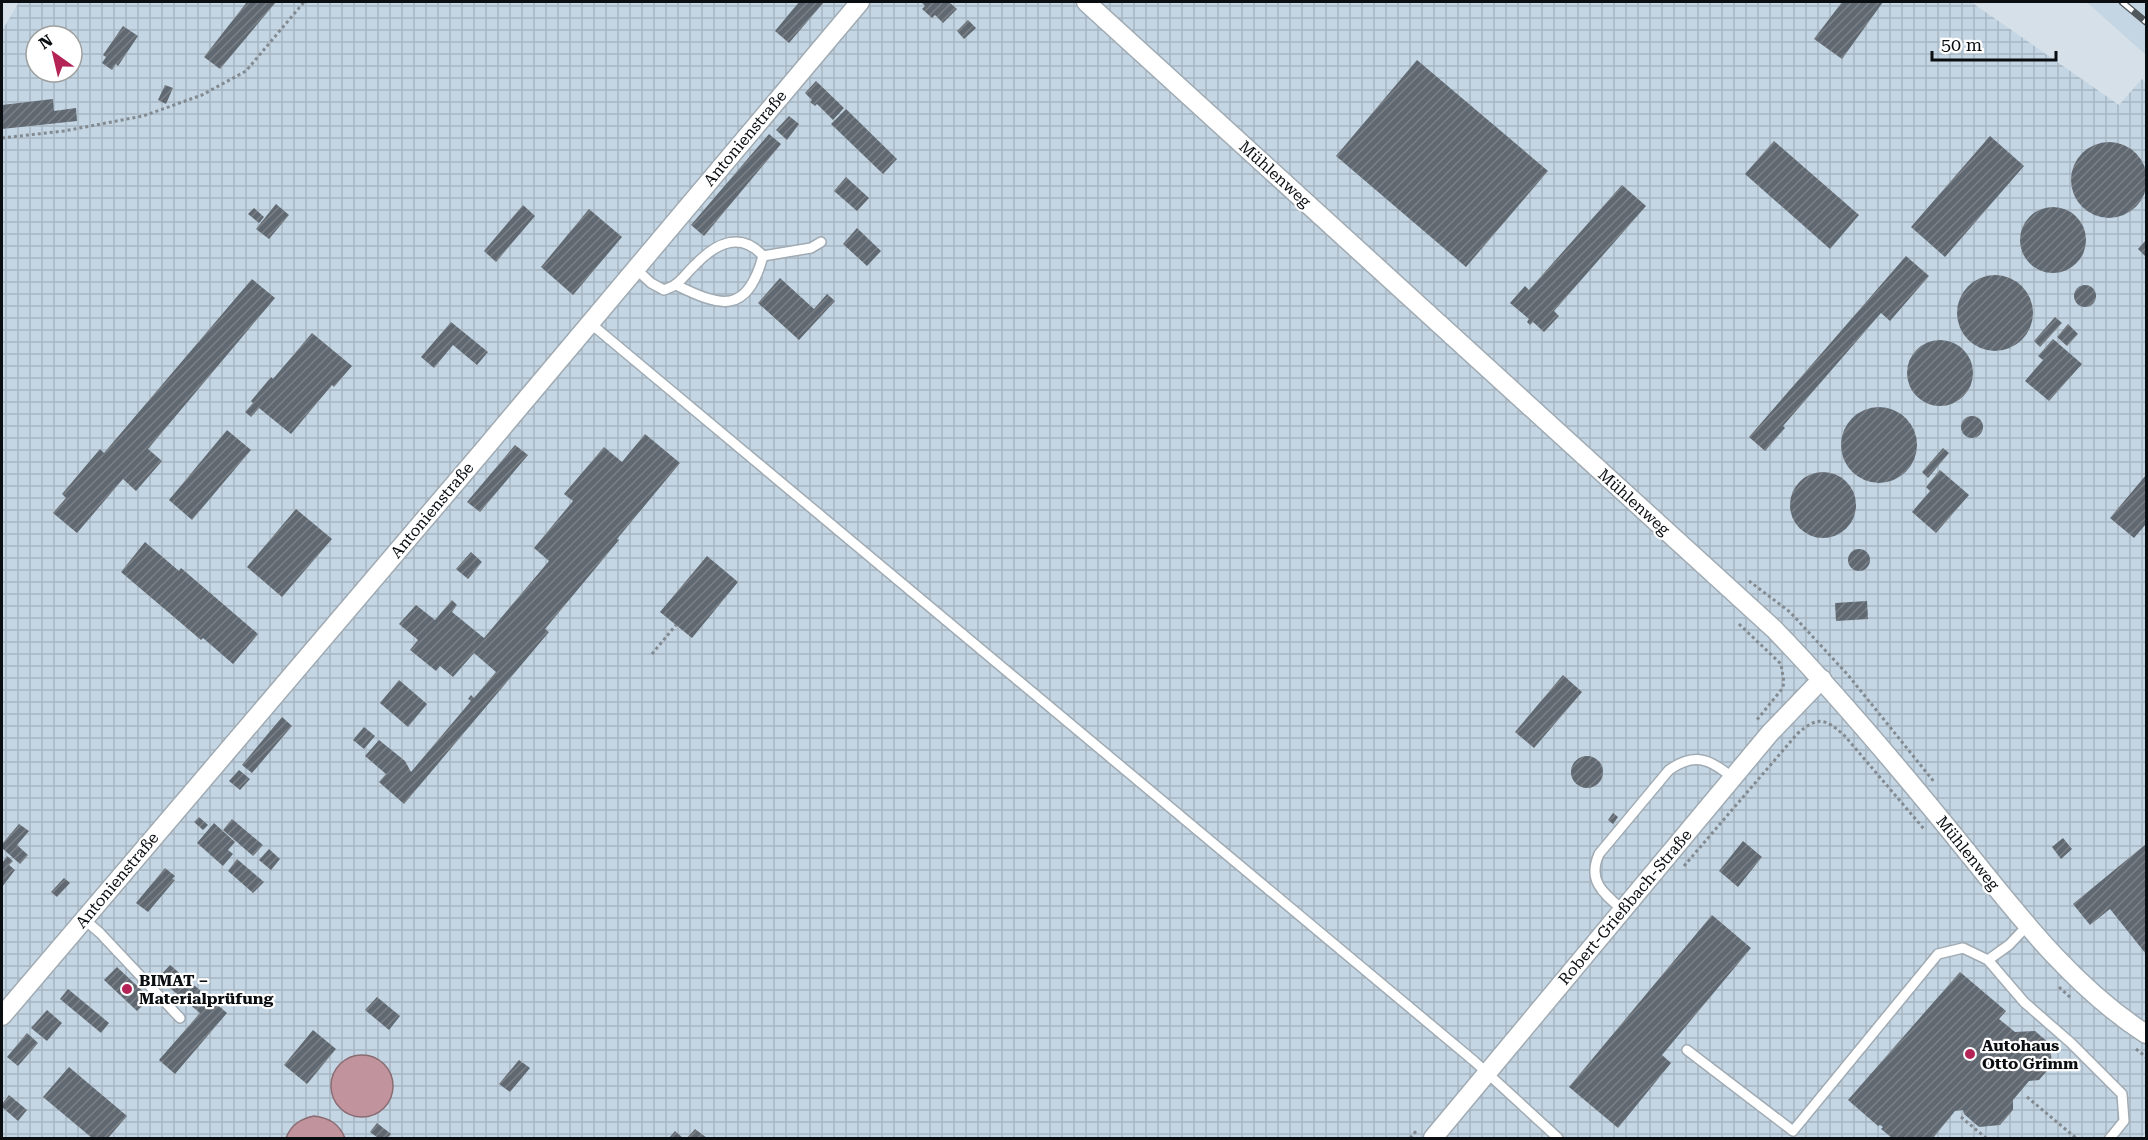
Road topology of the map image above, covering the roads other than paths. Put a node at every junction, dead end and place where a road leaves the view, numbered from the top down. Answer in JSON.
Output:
{"nodes":[{"id":1,"x":860,"y":2,"type":"edge"},
{"id":2,"x":1086,"y":2,"type":"edge"},
{"id":3,"x":821,"y":242,"type":"dead end"},
{"id":4,"x":763,"y":256,"type":"junction"},
{"id":5,"x":636,"y":268,"type":"junction"},
{"id":6,"x":676,"y":285,"type":"junction"},
{"id":7,"x":590,"y":323,"type":"junction"},
{"id":8,"x":1822,"y":679,"type":"junction"},
{"id":9,"x":1733,"y":778,"type":"junction"},
{"id":10,"x":1623,"y":910,"type":"junction"},
{"id":11,"x":84,"y":919,"type":"junction"},
{"id":12,"x":2028,"y":925,"type":"junction"},
{"id":13,"x":1988,"y":960,"type":"junction"},
{"id":14,"x":2,"y":1016,"type":"edge"},
{"id":15,"x":180,"y":1018,"type":"dead end"},
{"id":16,"x":2146,"y":1034,"type":"edge"},
{"id":17,"x":1687,"y":1050,"type":"dead end"},
{"id":18,"x":1487,"y":1073,"type":"junction"},
{"id":19,"x":1425,"y":1134,"type":"edge"},
{"id":20,"x":1558,"y":1138,"type":"edge"},
{"id":21,"x":2109,"y":1138,"type":"edge"}],
"edges":[{"from":1,"to":5,"type":"street","name":"Antonienstraße"},
{"from":2,"to":8,"type":"street","name":"Mühlenweg"},
{"from":3,"to":4,"type":"lane"},
{"from":4,"to":6,"type":"lane"},
{"from":4,"to":6,"type":"lane"},
{"from":5,"to":6,"type":"lane"},
{"from":5,"to":7,"type":"street","name":"Antonienstraße"},
{"from":7,"to":11,"type":"street","name":"Antonienstraße"},
{"from":7,"to":18,"type":"lane"},
{"from":8,"to":9,"type":"street","name":"Robert-Grießbach-Straße"},
{"from":8,"to":12,"type":"street","name":"Mühlenweg"},
{"from":9,"to":10,"type":"street","name":"Robert-Grießbach-Straße"},
{"from":9,"to":10,"type":"lane"},
{"from":10,"to":18,"type":"street","name":"Robert-Grießbach-Straße"},
{"from":11,"to":14,"type":"street","name":"Antonienstraße"},
{"from":11,"to":15,"type":"lane"},
{"from":12,"to":13,"type":"lane"},
{"from":12,"to":16,"type":"street","name":"Mühlenweg"},
{"from":13,"to":17,"type":"lane"},
{"from":13,"to":21,"type":"lane"},
{"from":18,"to":19,"type":"street","name":"Robert-Grießbach-Straße"},
{"from":18,"to":20,"type":"lane"}]}
